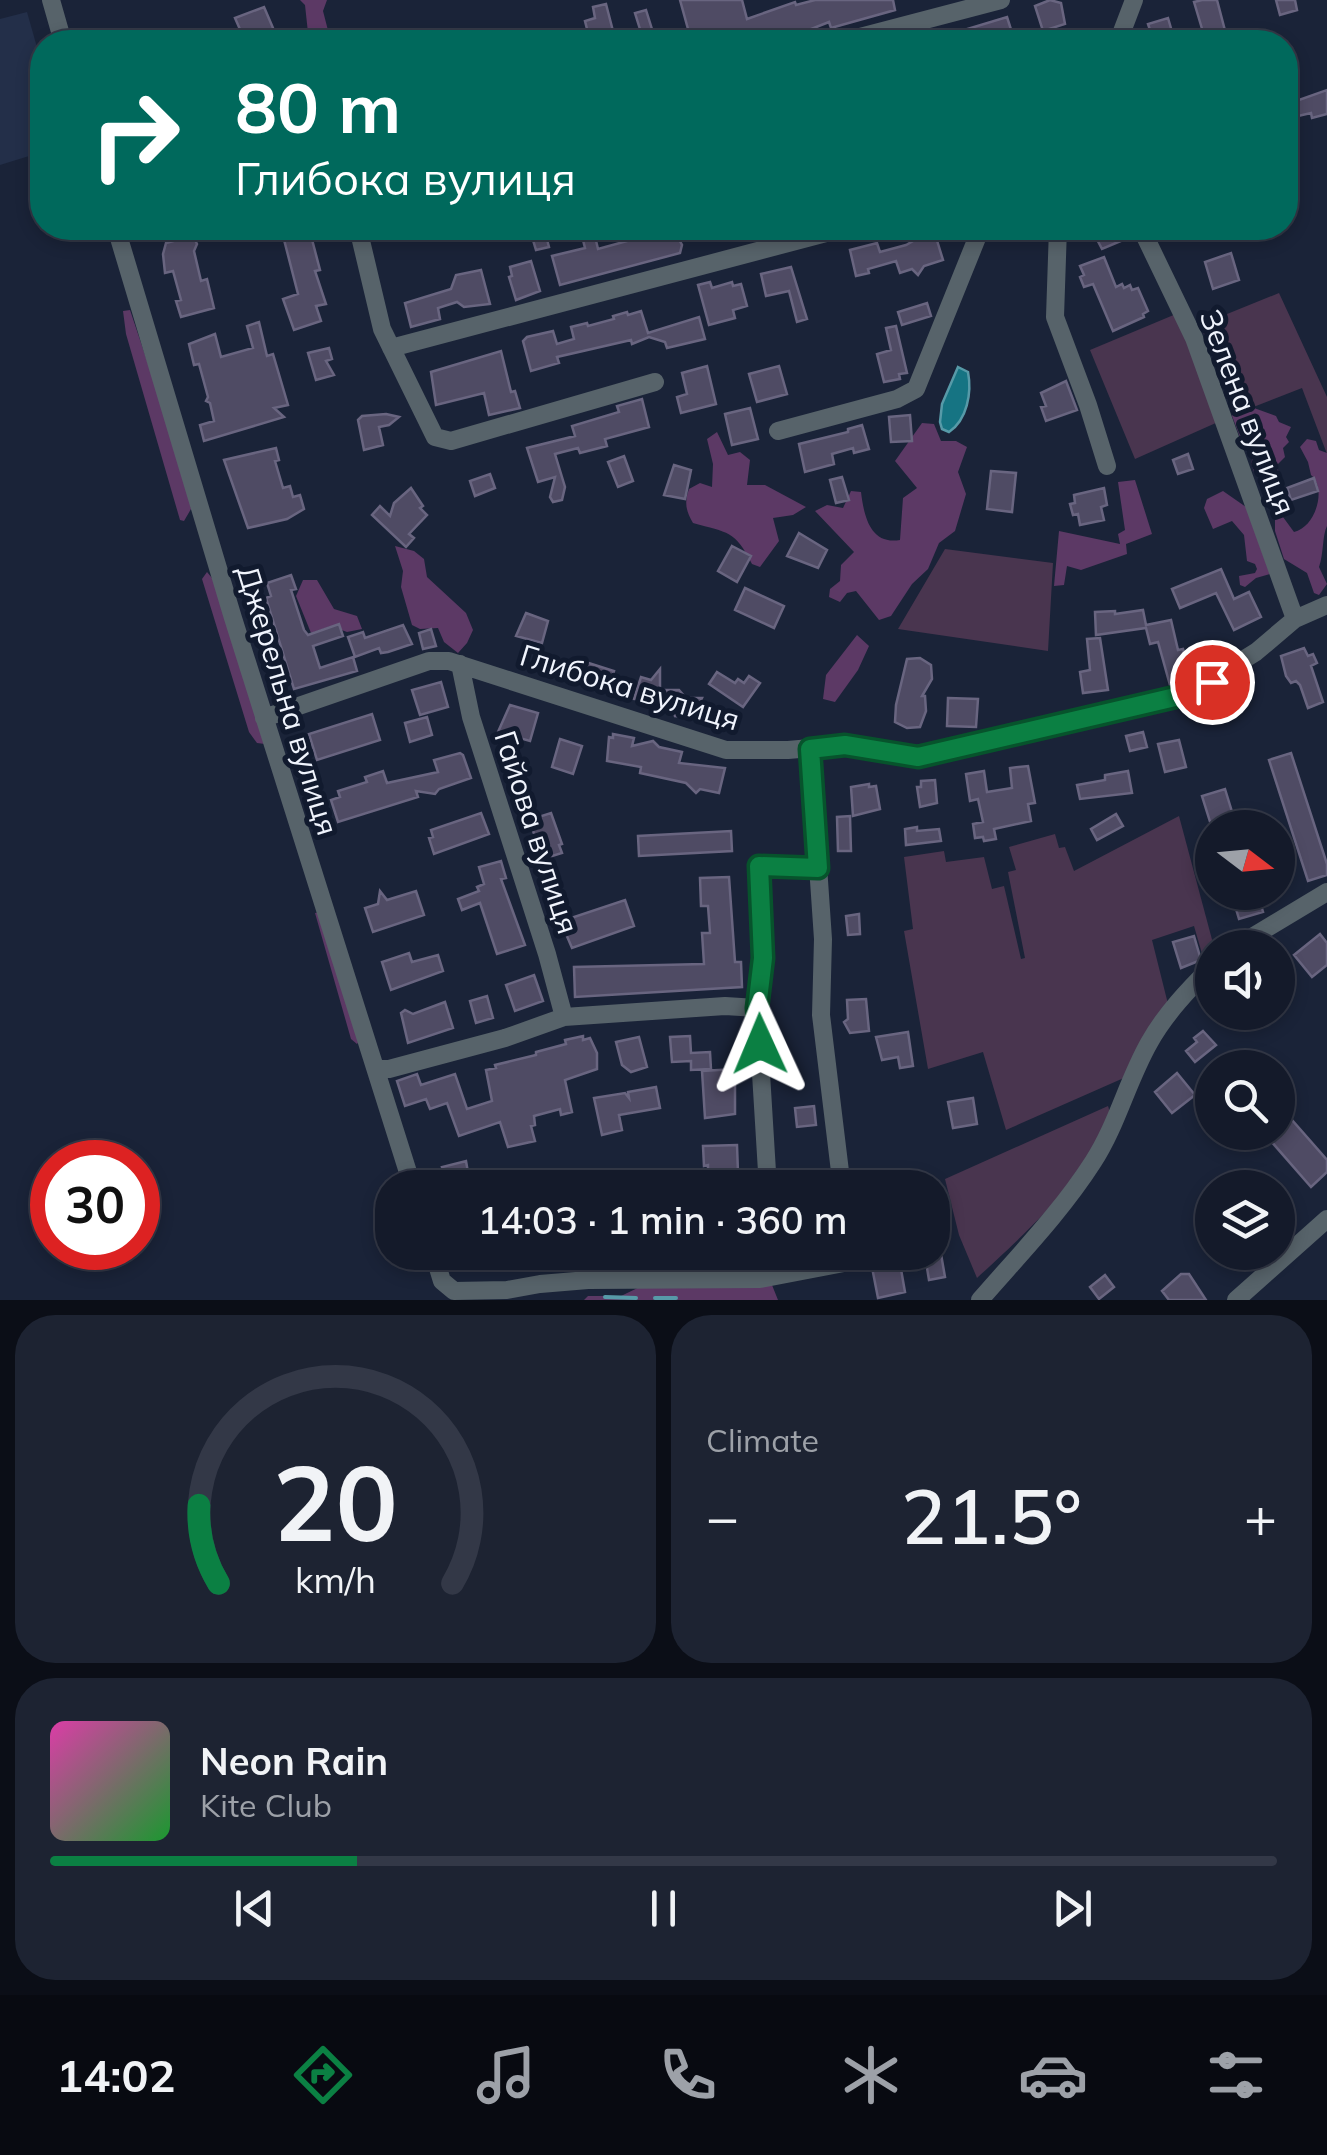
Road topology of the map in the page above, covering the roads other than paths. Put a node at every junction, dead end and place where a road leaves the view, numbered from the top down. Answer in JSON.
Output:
{"nodes":[{"id":1,"x":51,"y":0,"type":"edge"},
{"id":2,"x":1000,"y":0,"type":"edge"},
{"id":3,"x":1134,"y":0,"type":"edge"},
{"id":4,"x":60,"y":30,"type":"edge"},
{"id":5,"x":886,"y":30,"type":"edge"},
{"id":6,"x":1123,"y":30,"type":"edge"},
{"id":7,"x":120,"y":240,"type":"edge"},
{"id":8,"x":361,"y":240,"type":"edge"},
{"id":9,"x":800,"y":240,"type":"edge"},
{"id":10,"x":977,"y":240,"type":"edge"},
{"id":11,"x":1058,"y":240,"type":"edge"},
{"id":12,"x":1147,"y":240,"type":"edge"},
{"id":13,"x":392,"y":348,"type":"junction"},
{"id":14,"x":655,"y":382,"type":"dead end"},
{"id":15,"x":778,"y":431,"type":"dead end"},
{"id":16,"x":1106,"y":466,"type":"dead end"},
{"id":17,"x":1327,"y":605,"type":"edge"},
{"id":18,"x":1295,"y":619,"type":"junction"},
{"id":19,"x":460,"y":664,"type":"junction"},
{"id":20,"x":264,"y":718,"type":"junction"},
{"id":21,"x":810,"y":749,"type":"junction"},
{"id":22,"x":818,"y":868,"type":"junction"},
{"id":23,"x":1327,"y":892,"type":"edge"},
{"id":24,"x":1264,"y":930,"type":"edge"},
{"id":25,"x":1195,"y":984,"type":"edge"},
{"id":26,"x":757,"y":1008,"type":"junction"},
{"id":27,"x":564,"y":1017,"type":"junction"},
{"id":28,"x":378,"y":1069,"type":"junction"},
{"id":29,"x":409,"y":1170,"type":"edge"},
{"id":30,"x":767,"y":1170,"type":"edge"},
{"id":31,"x":840,"y":1170,"type":"edge"},
{"id":32,"x":1327,"y":1219,"type":"edge"},
{"id":33,"x":439,"y":1270,"type":"edge"},
{"id":34,"x":778,"y":1270,"type":"edge"},
{"id":35,"x":798,"y":1270,"type":"edge"},
{"id":36,"x":778,"y":1275,"type":"junction"},
{"id":37,"x":980,"y":1300,"type":"edge"},
{"id":38,"x":1236,"y":1300,"type":"edge"}],
"edges":[{"from":1,"to":4,"type":"street"},
{"from":2,"to":5,"type":"street"},
{"from":3,"to":6,"type":"street"},
{"from":7,"to":20,"type":"street","name":"Джерельна вулиця"},
{"from":8,"to":13,"type":"street"},
{"from":9,"to":13,"type":"street"},
{"from":10,"to":15,"type":"street"},
{"from":11,"to":16,"type":"street"},
{"from":12,"to":18,"type":"street","name":"Зелена вулиця"},
{"from":13,"to":14,"type":"street"},
{"from":17,"to":18,"type":"street"},
{"from":18,"to":21,"type":"street","name":"Глибока вулиця"},
{"from":19,"to":20,"type":"street"},
{"from":19,"to":21,"type":"street","name":"Глибока вулиця"},
{"from":19,"to":27,"type":"street","name":"Гайова вулиця"},
{"from":20,"to":28,"type":"street","name":"Джерельна вулиця"},
{"from":21,"to":22,"type":"street"},
{"from":22,"to":26,"type":"street"},
{"from":22,"to":31,"type":"street"},
{"from":23,"to":24,"type":"street"},
{"from":25,"to":37,"type":"street"},
{"from":26,"to":27,"type":"street"},
{"from":26,"to":30,"type":"street"},
{"from":27,"to":28,"type":"street"},
{"from":28,"to":29,"type":"street","name":"Джерельна вулиця"},
{"from":32,"to":38,"type":"street"},
{"from":33,"to":36,"type":"street"},
{"from":34,"to":36,"type":"street"},
{"from":35,"to":36,"type":"street"}]}
